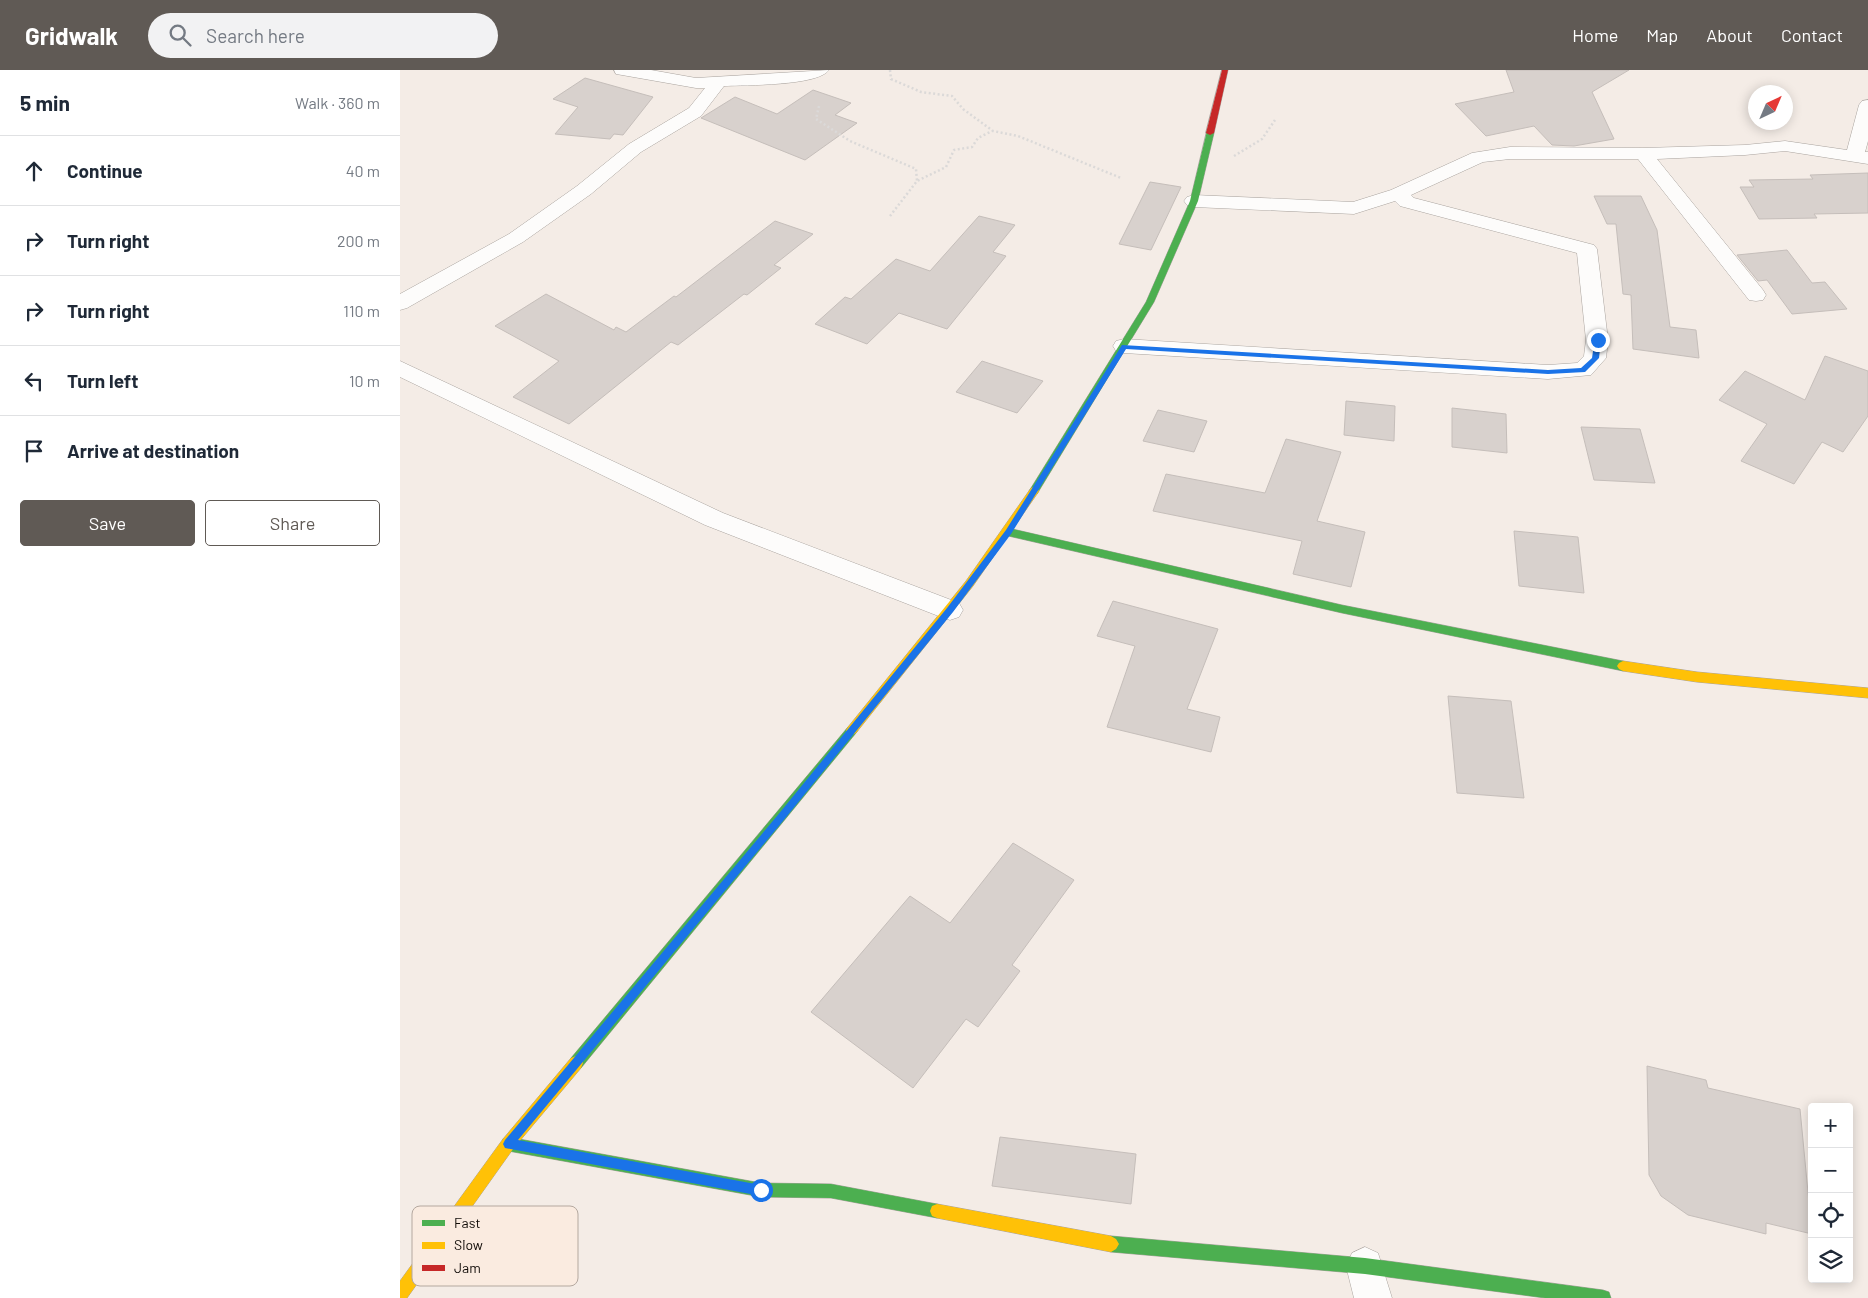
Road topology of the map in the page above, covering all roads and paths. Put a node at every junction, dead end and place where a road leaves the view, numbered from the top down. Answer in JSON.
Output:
{"nodes":[{"id":1,"x":622,"y":70,"type":"edge"},
{"id":2,"x":821,"y":70,"type":"edge"},
{"id":3,"x":890,"y":70,"type":"edge"},
{"id":4,"x":1225,"y":70,"type":"edge"},
{"id":5,"x":719,"y":82,"type":"junction"},
{"id":6,"x":1868,"y":105,"type":"edge"},
{"id":7,"x":819,"y":106,"type":"dead end"},
{"id":8,"x":1275,"y":120,"type":"dead end"},
{"id":9,"x":992,"y":131,"type":"junction"},
{"id":10,"x":1643,"y":154,"type":"junction"},
{"id":11,"x":1862,"y":157,"type":"edge"},
{"id":12,"x":1204,"y":163,"type":"junction"},
{"id":13,"x":1121,"y":178,"type":"dead end"},
{"id":14,"x":917,"y":181,"type":"junction"},
{"id":15,"x":1398,"y":194,"type":"junction"},
{"id":16,"x":1194,"y":202,"type":"junction"},
{"id":17,"x":890,"y":216,"type":"dead end"},
{"id":18,"x":1756,"y":295,"type":"dead end"},
{"id":19,"x":400,"y":303,"type":"edge"},
{"id":20,"x":1124,"y":346,"type":"junction"},
{"id":21,"x":400,"y":368,"type":"edge"},
{"id":22,"x":1008,"y":532,"type":"junction"},
{"id":23,"x":950,"y":610,"type":"junction"},
{"id":24,"x":1868,"y":693,"type":"edge"},
{"id":25,"x":508,"y":1144,"type":"junction"},
{"id":26,"x":463,"y":1206,"type":"edge"},
{"id":27,"x":412,"y":1277,"type":"edge"},
{"id":28,"x":1369,"y":1282,"type":"edge"},
{"id":29,"x":400,"y":1294,"type":"edge"},
{"id":30,"x":1603,"y":1298,"type":"edge"}],
"edges":[{"from":1,"to":5,"type":"street"},
{"from":2,"to":5,"type":"street"},
{"from":3,"to":9,"type":"path"},
{"from":4,"to":12,"type":"street"},
{"from":5,"to":19,"type":"street"},
{"from":6,"to":11,"type":"street"},
{"from":7,"to":14,"type":"path"},
{"from":8,"to":12,"type":"path"},
{"from":9,"to":13,"type":"path"},
{"from":9,"to":14,"type":"path"},
{"from":10,"to":11,"type":"street"},
{"from":10,"to":15,"type":"street"},
{"from":10,"to":18,"type":"street"},
{"from":12,"to":16,"type":"street"},
{"from":14,"to":17,"type":"path"},
{"from":15,"to":16,"type":"street"},
{"from":15,"to":20,"type":"street"},
{"from":16,"to":20,"type":"street"},
{"from":20,"to":22,"type":"street"},
{"from":21,"to":23,"type":"street"},
{"from":22,"to":23,"type":"street"},
{"from":22,"to":24,"type":"street"},
{"from":23,"to":25,"type":"street"},
{"from":25,"to":26,"type":"street"},
{"from":25,"to":28,"type":"street"},
{"from":27,"to":29,"type":"street"},
{"from":28,"to":30,"type":"street"}]}
